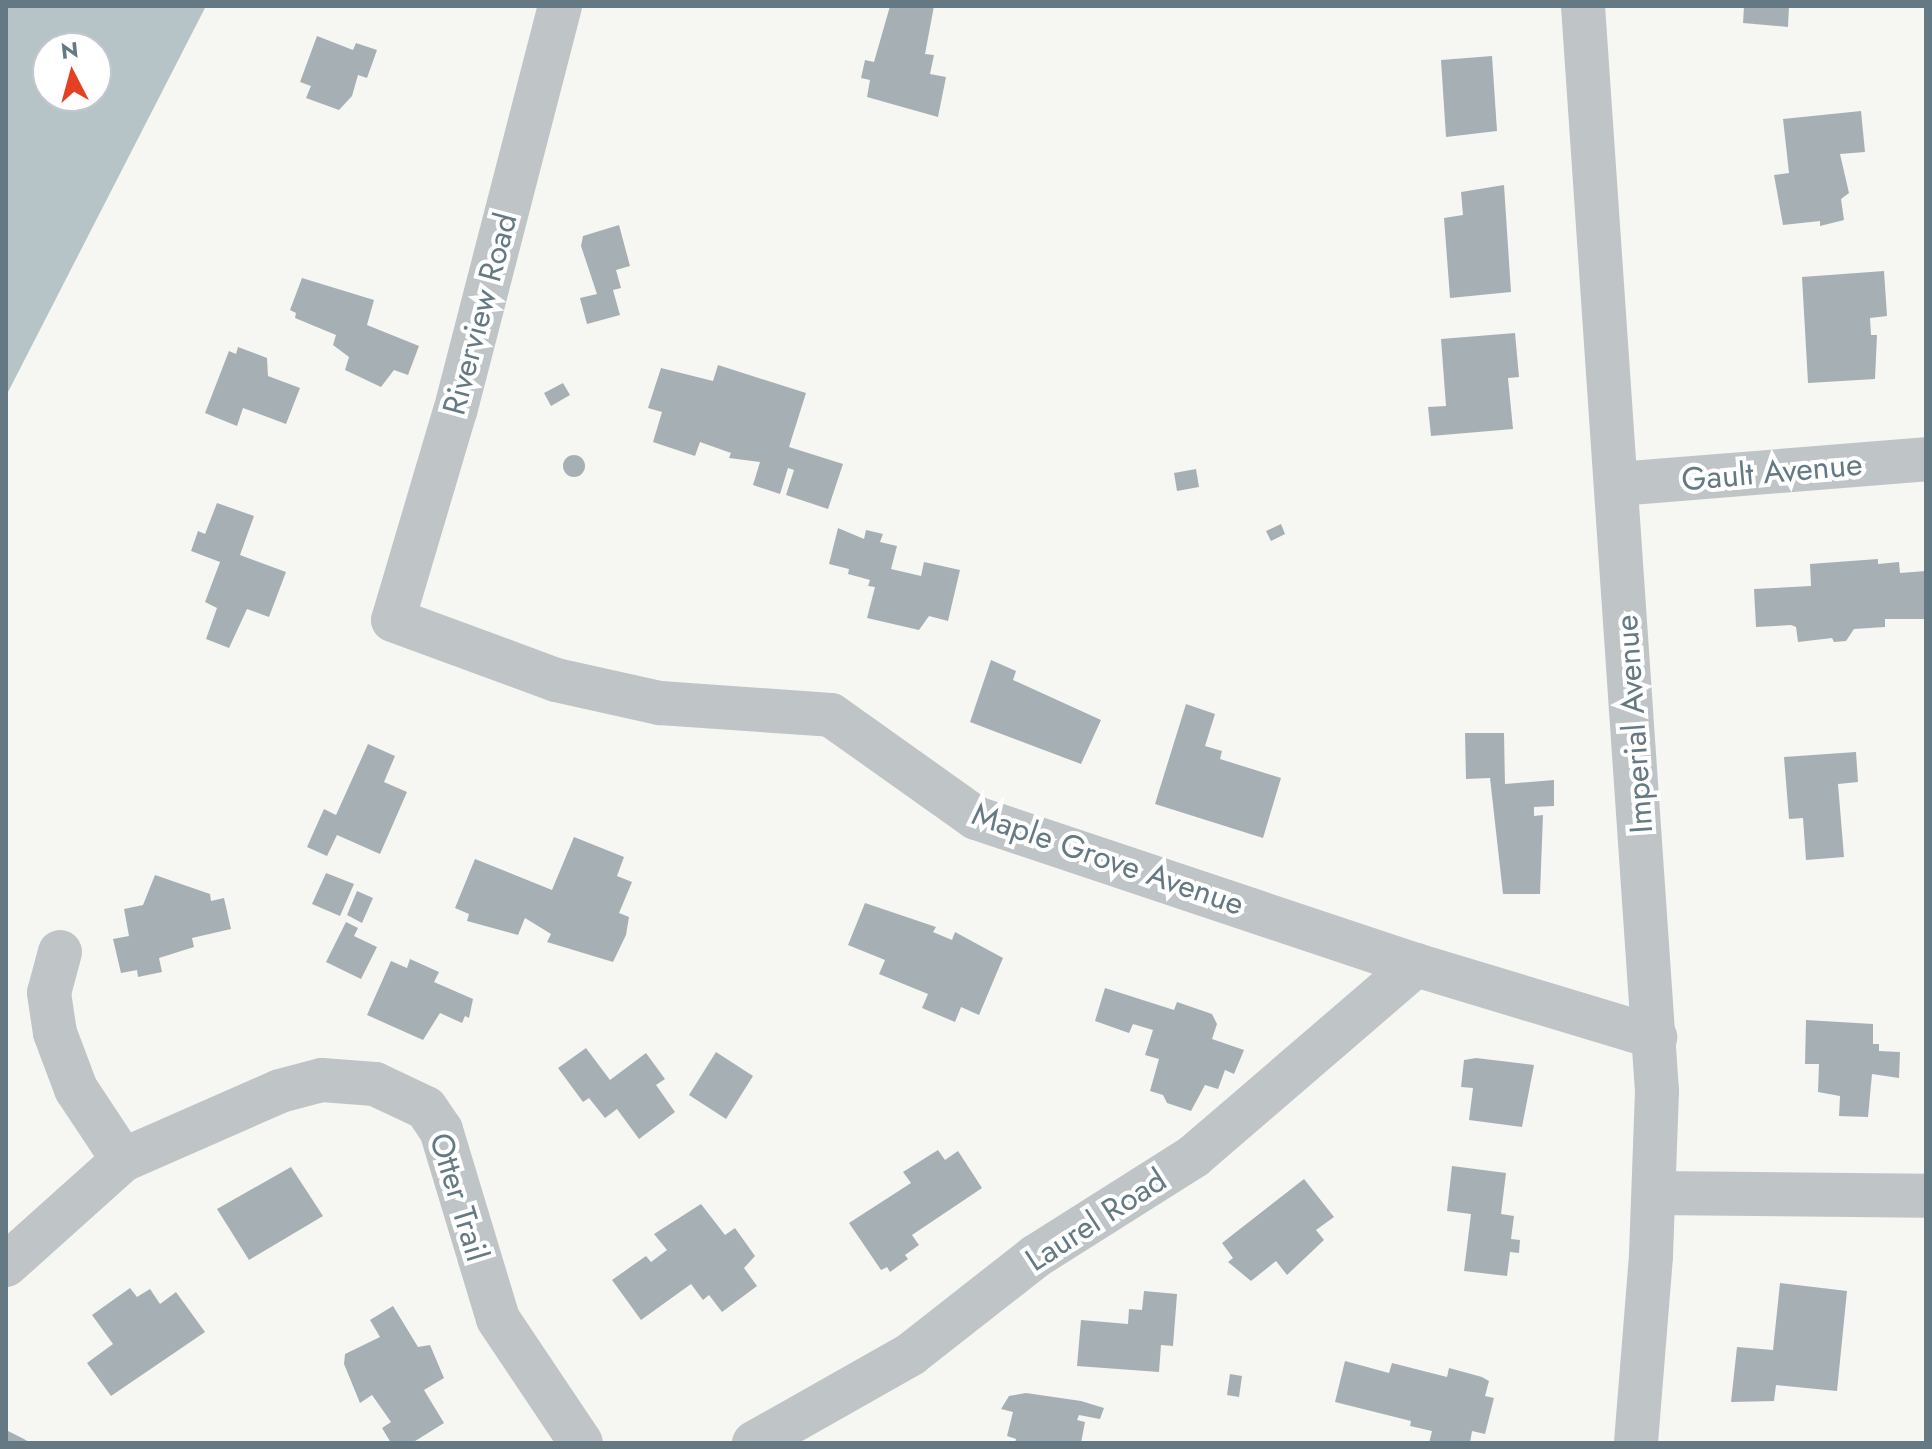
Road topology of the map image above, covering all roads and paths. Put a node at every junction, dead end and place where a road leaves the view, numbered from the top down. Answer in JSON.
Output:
{"nodes":[{"id":1,"x":560,"y":6,"type":"edge"},
{"id":2,"x":1583,"y":6,"type":"edge"},
{"id":3,"x":1926,"y":459,"type":"edge"},
{"id":4,"x":1618,"y":484,"type":"junction"},
{"id":5,"x":393,"y":620,"type":"joint"},
{"id":6,"x":60,"y":952,"type":"dead end"},
{"id":7,"x":1416,"y":965,"type":"junction"},
{"id":8,"x":1655,"y":1037,"type":"junction"},
{"id":9,"x":123,"y":1160,"type":"junction"},
{"id":10,"x":1655,"y":1193,"type":"junction"},
{"id":11,"x":1926,"y":1196,"type":"edge"},
{"id":12,"x":6,"y":1265,"type":"edge"},
{"id":13,"x":581,"y":1443,"type":"edge"},
{"id":14,"x":754,"y":1443,"type":"edge"},
{"id":15,"x":1636,"y":1443,"type":"edge"}],
"edges":[{"from":1,"to":5,"type":"street","name":"Riverview Road"},
{"from":2,"to":4,"type":"street","name":"Imperial Avenue"},
{"from":3,"to":4,"type":"street","name":"Gault Avenue"},
{"from":4,"to":8,"type":"street","name":"Imperial Avenue"},
{"from":5,"to":7,"type":"street","name":"Maple Grove Avenue"},
{"from":6,"to":9,"type":"street"},
{"from":7,"to":8,"type":"street","name":"Maple Grove Avenue"},
{"from":7,"to":14,"type":"street","name":"Laurel Road"},
{"from":8,"to":10,"type":"street","name":"Imperial Avenue"},
{"from":9,"to":12,"type":"street","name":"Otter Trail"},
{"from":9,"to":13,"type":"street","name":"Otter Trail"},
{"from":10,"to":11,"type":"street"},
{"from":10,"to":15,"type":"street","name":"Imperial Avenue"}]}
